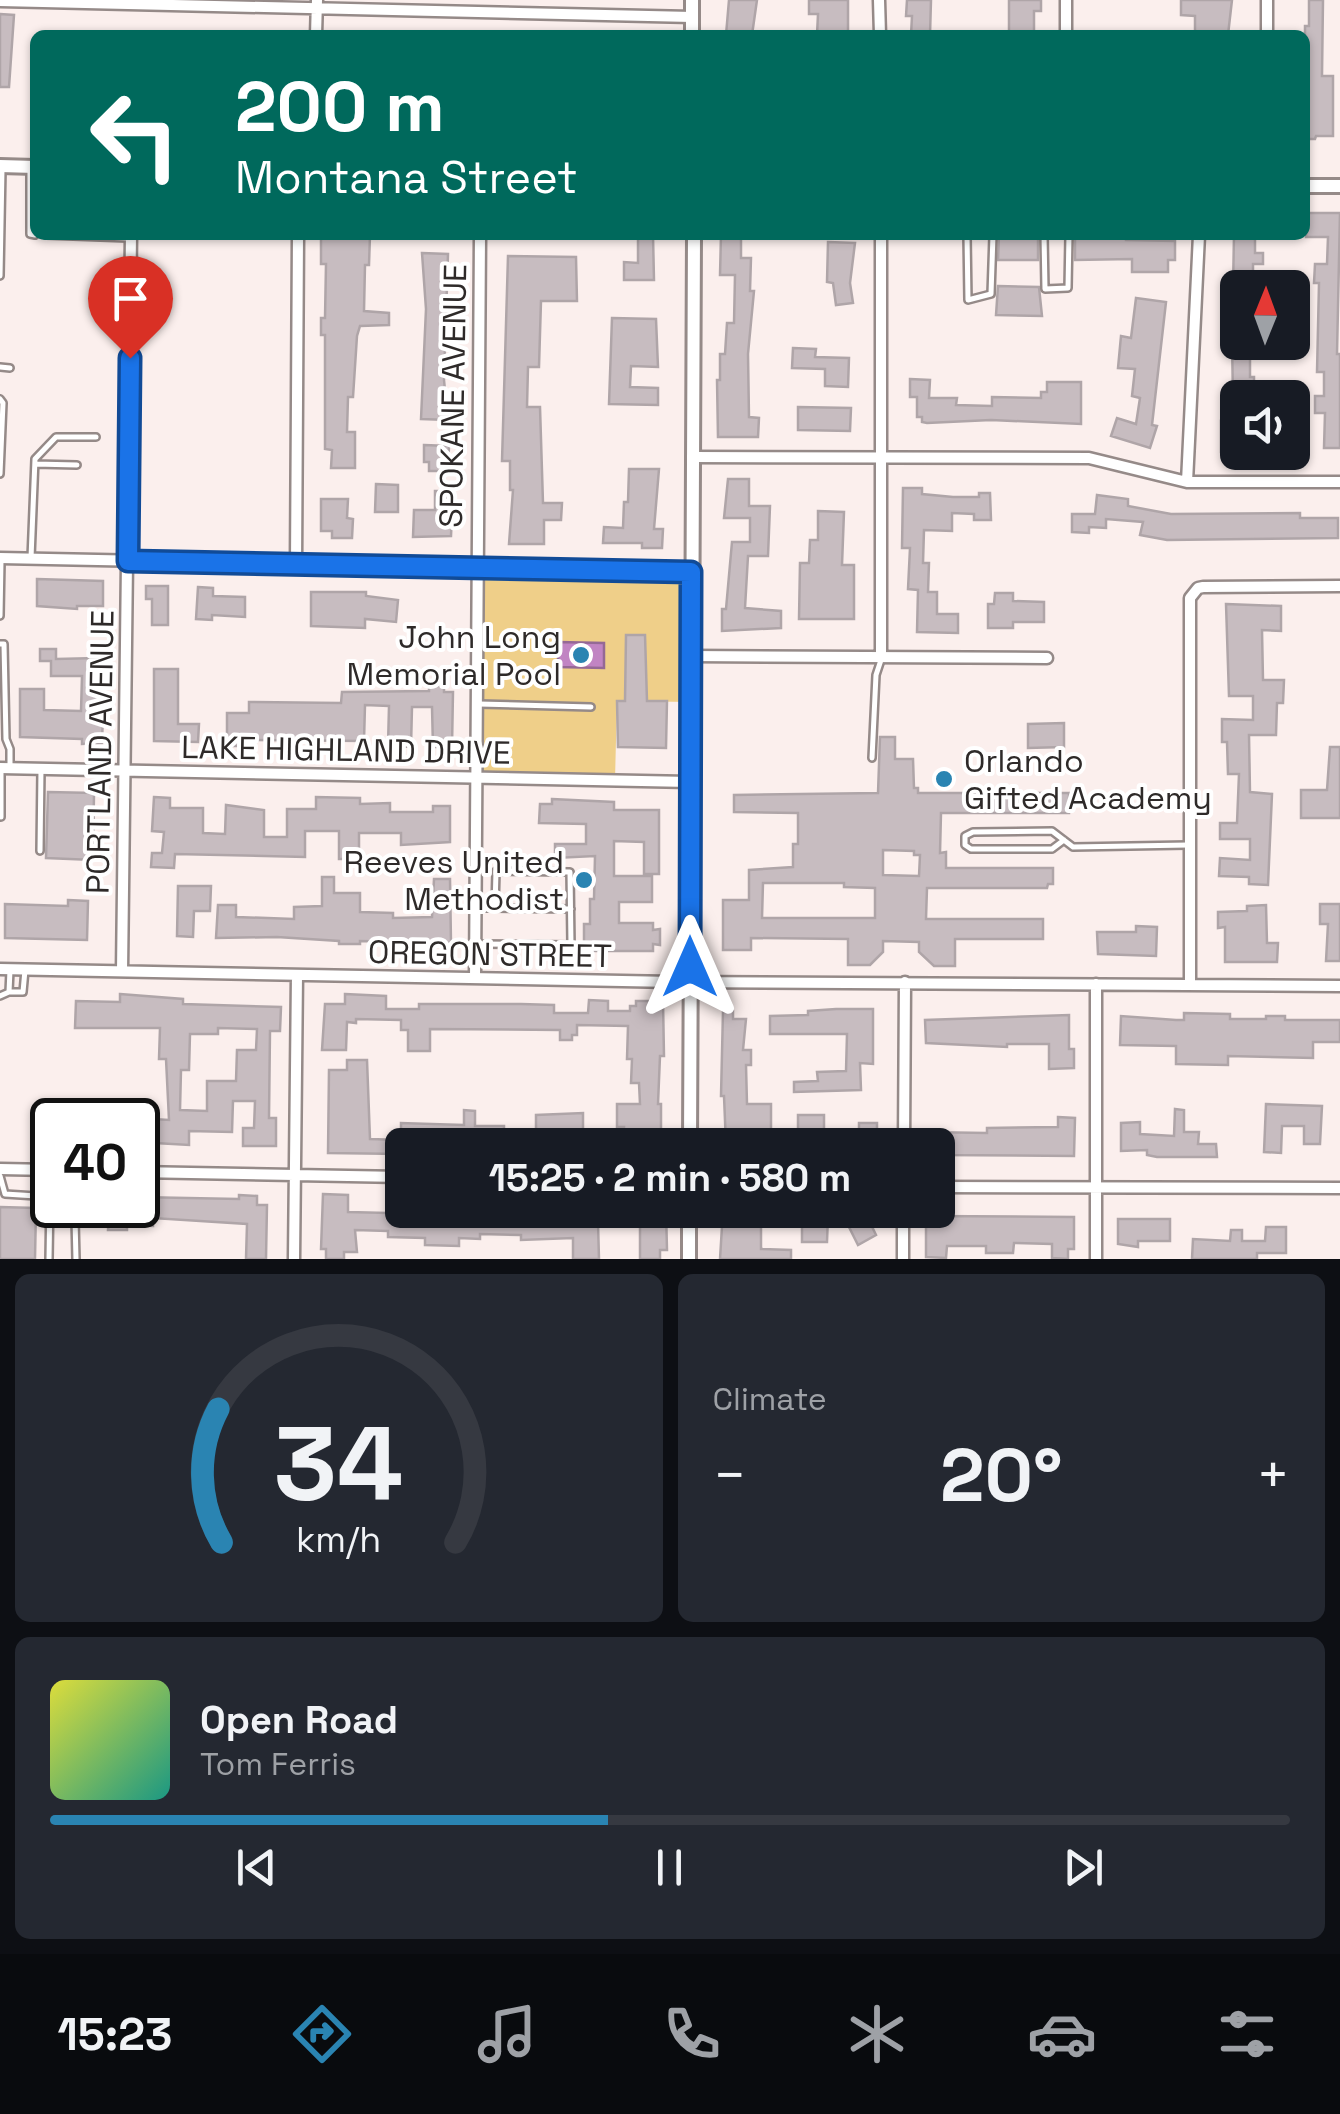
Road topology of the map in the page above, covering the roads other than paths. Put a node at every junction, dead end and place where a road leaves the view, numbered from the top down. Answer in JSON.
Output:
{"nodes":[{"id":1,"x":692,"y":0,"type":"edge"},
{"id":2,"x":880,"y":0,"type":"edge"},
{"id":3,"x":1066,"y":0,"type":"edge"},
{"id":4,"x":1267,"y":0,"type":"edge"},
{"id":5,"x":0,"y":1,"type":"edge"},
{"id":6,"x":317,"y":5,"type":"edge"},
{"id":7,"x":692,"y":18,"type":"junction"},
{"id":8,"x":316,"y":30,"type":"edge"},
{"id":9,"x":692,"y":30,"type":"edge"},
{"id":10,"x":880,"y":30,"type":"edge"},
{"id":11,"x":1066,"y":30,"type":"edge"},
{"id":12,"x":1267,"y":30,"type":"edge"},
{"id":13,"x":1,"y":166,"type":"edge"},
{"id":14,"x":30,"y":167,"type":"edge"},
{"id":15,"x":1310,"y":186,"type":"edge"},
{"id":16,"x":1340,"y":186,"type":"edge"},
{"id":17,"x":131,"y":240,"type":"edge"},
{"id":18,"x":298,"y":240,"type":"edge"},
{"id":19,"x":480,"y":240,"type":"edge"},
{"id":20,"x":694,"y":240,"type":"edge"},
{"id":21,"x":880,"y":240,"type":"edge"},
{"id":22,"x":968,"y":240,"type":"edge"},
{"id":23,"x":992,"y":240,"type":"edge"},
{"id":24,"x":1044,"y":240,"type":"edge"},
{"id":25,"x":1069,"y":240,"type":"edge"},
{"id":26,"x":1198,"y":240,"type":"edge"},
{"id":27,"x":0,"y":276,"type":"edge"},
{"id":28,"x":0,"y":367,"type":"edge"},
{"id":29,"x":10,"y":368,"type":"dead end"},
{"id":30,"x":0,"y":399,"type":"edge"},
{"id":31,"x":96,"y":437,"type":"dead end"},
{"id":32,"x":692,"y":458,"type":"junction"},
{"id":33,"x":883,"y":458,"type":"junction"},
{"id":34,"x":34,"y":464,"type":"junction"},
{"id":35,"x":77,"y":465,"type":"dead end"},
{"id":36,"x":0,"y":474,"type":"edge"},
{"id":37,"x":1187,"y":482,"type":"junction"},
{"id":38,"x":1340,"y":482,"type":"edge"},
{"id":39,"x":0,"y":558,"type":"edge"},
{"id":40,"x":31,"y":558,"type":"junction"},
{"id":41,"x":128,"y":561,"type":"junction"},
{"id":42,"x":296,"y":564,"type":"junction"},
{"id":43,"x":477,"y":568,"type":"junction"},
{"id":44,"x":691,"y":572,"type":"junction"},
{"id":45,"x":1340,"y":586,"type":"edge"},
{"id":46,"x":0,"y":616,"type":"edge"},
{"id":47,"x":0,"y":644,"type":"edge"},
{"id":48,"x":691,"y":656,"type":"junction"},
{"id":49,"x":882,"y":657,"type":"junction"},
{"id":50,"x":1047,"y":658,"type":"dead end"},
{"id":51,"x":476,"y":704,"type":"junction"},
{"id":52,"x":591,"y":707,"type":"dead end"},
{"id":53,"x":872,"y":758,"type":"dead end"},
{"id":54,"x":3,"y":768,"type":"edge"},
{"id":55,"x":41,"y":769,"type":"junction"},
{"id":56,"x":125,"y":770,"type":"junction"},
{"id":57,"x":476,"y":778,"type":"junction"},
{"id":58,"x":690,"y":782,"type":"junction"},
{"id":59,"x":1,"y":817,"type":"edge"},
{"id":60,"x":1064,"y":840,"type":"junction"},
{"id":61,"x":1188,"y":846,"type":"junction"},
{"id":62,"x":40,"y":851,"type":"dead end"},
{"id":63,"x":475,"y":908,"type":"junction"},
{"id":64,"x":495,"y":908,"type":"junction"},
{"id":65,"x":570,"y":909,"type":"junction"},
{"id":66,"x":475,"y":944,"type":"junction"},
{"id":67,"x":5,"y":969,"type":"edge"},
{"id":68,"x":25,"y":969,"type":"junction"},
{"id":69,"x":122,"y":970,"type":"junction"},
{"id":70,"x":297,"y":975,"type":"junction"},
{"id":71,"x":474,"y":978,"type":"junction"},
{"id":72,"x":691,"y":982,"type":"junction"},
{"id":73,"x":905,"y":982,"type":"junction"},
{"id":74,"x":1096,"y":984,"type":"junction"},
{"id":75,"x":1190,"y":984,"type":"junction"},
{"id":76,"x":1340,"y":986,"type":"edge"},
{"id":77,"x":9,"y":992,"type":"junction"},
{"id":78,"x":0,"y":996,"type":"edge"},
{"id":79,"x":690,"y":1128,"type":"edge"},
{"id":80,"x":904,"y":1128,"type":"edge"},
{"id":81,"x":30,"y":1171,"type":"edge"},
{"id":82,"x":160,"y":1172,"type":"edge"},
{"id":83,"x":0,"y":1173,"type":"edge"},
{"id":84,"x":296,"y":1174,"type":"junction"},
{"id":85,"x":385,"y":1177,"type":"edge"},
{"id":86,"x":955,"y":1187,"type":"edge"},
{"id":87,"x":1096,"y":1187,"type":"junction"},
{"id":88,"x":1340,"y":1188,"type":"edge"},
{"id":89,"x":30,"y":1196,"type":"edge"},
{"id":90,"x":50,"y":1228,"type":"edge"},
{"id":91,"x":75,"y":1228,"type":"edge"},
{"id":92,"x":689,"y":1228,"type":"edge"},
{"id":93,"x":903,"y":1228,"type":"edge"},
{"id":94,"x":49,"y":1259,"type":"edge"},
{"id":95,"x":76,"y":1259,"type":"edge"},
{"id":96,"x":294,"y":1259,"type":"edge"},
{"id":97,"x":689,"y":1259,"type":"edge"},
{"id":98,"x":903,"y":1259,"type":"edge"},
{"id":99,"x":1096,"y":1259,"type":"edge"}],
"edges":[{"from":1,"to":7,"type":"street"},
{"from":2,"to":10,"type":"street"},
{"from":3,"to":11,"type":"street"},
{"from":4,"to":12,"type":"street"},
{"from":5,"to":6,"type":"street"},
{"from":6,"to":7,"type":"street"},
{"from":6,"to":8,"type":"street"},
{"from":7,"to":9,"type":"street"},
{"from":13,"to":14,"type":"street"},
{"from":13,"to":27,"type":"lane"},
{"from":15,"to":16,"type":"street"},
{"from":17,"to":41,"type":"street","name":"PORTLAND AVENUE"},
{"from":18,"to":42,"type":"street"},
{"from":19,"to":43,"type":"street","name":"SPOKANE AVENUE"},
{"from":20,"to":32,"type":"street"},
{"from":21,"to":33,"type":"street"},
{"from":22,"to":23,"type":"lane"},
{"from":24,"to":25,"type":"lane"},
{"from":26,"to":37,"type":"street"},
{"from":28,"to":29,"type":"lane"},
{"from":30,"to":36,"type":"lane"},
{"from":31,"to":34,"type":"lane"},
{"from":32,"to":33,"type":"street"},
{"from":32,"to":44,"type":"street"},
{"from":33,"to":37,"type":"street"},
{"from":33,"to":49,"type":"street"},
{"from":34,"to":35,"type":"lane"},
{"from":34,"to":40,"type":"lane"},
{"from":37,"to":38,"type":"street"},
{"from":39,"to":40,"type":"street"},
{"from":39,"to":46,"type":"lane"},
{"from":40,"to":41,"type":"street"},
{"from":41,"to":42,"type":"street"},
{"from":41,"to":56,"type":"street","name":"PORTLAND AVENUE"},
{"from":42,"to":43,"type":"street"},
{"from":43,"to":44,"type":"street"},
{"from":43,"to":51,"type":"street","name":"SPOKANE AVENUE"},
{"from":44,"to":48,"type":"street"},
{"from":45,"to":61,"type":"street"},
{"from":47,"to":54,"type":"lane"},
{"from":48,"to":49,"type":"street"},
{"from":48,"to":58,"type":"street"},
{"from":49,"to":50,"type":"street"},
{"from":49,"to":53,"type":"lane"},
{"from":51,"to":52,"type":"lane"},
{"from":51,"to":57,"type":"street","name":"SPOKANE AVENUE"},
{"from":54,"to":55,"type":"street","name":"LAKE HIGHLAND DRIVE"},
{"from":54,"to":59,"type":"lane"},
{"from":55,"to":56,"type":"street","name":"LAKE HIGHLAND DRIVE"},
{"from":55,"to":62,"type":"lane"},
{"from":56,"to":57,"type":"street","name":"LAKE HIGHLAND DRIVE"},
{"from":56,"to":69,"type":"street","name":"PORTLAND AVENUE"},
{"from":57,"to":58,"type":"street","name":"LAKE HIGHLAND DRIVE"},
{"from":57,"to":63,"type":"street","name":"SPOKANE AVENUE"},
{"from":58,"to":72,"type":"street"},
{"from":60,"to":60,"type":"lane"},
{"from":60,"to":61,"type":"lane"},
{"from":61,"to":75,"type":"street"},
{"from":63,"to":64,"type":"lane"},
{"from":63,"to":66,"type":"street","name":"SPOKANE AVENUE"},
{"from":64,"to":65,"type":"lane"},
{"from":64,"to":65,"type":"lane"},
{"from":65,"to":66,"type":"lane"},
{"from":66,"to":71,"type":"street","name":"SPOKANE AVENUE"},
{"from":67,"to":68,"type":"street","name":"OREGON STREET"},
{"from":67,"to":77,"type":"lane"},
{"from":68,"to":69,"type":"street","name":"OREGON STREET"},
{"from":68,"to":77,"type":"lane"},
{"from":69,"to":70,"type":"street","name":"OREGON STREET"},
{"from":70,"to":71,"type":"street","name":"OREGON STREET"},
{"from":70,"to":84,"type":"street"},
{"from":71,"to":72,"type":"street","name":"OREGON STREET"},
{"from":72,"to":73,"type":"street","name":"OREGON STREET"},
{"from":72,"to":79,"type":"street"},
{"from":73,"to":74,"type":"street","name":"OREGON STREET"},
{"from":73,"to":80,"type":"street"},
{"from":74,"to":75,"type":"street","name":"OREGON STREET"},
{"from":74,"to":87,"type":"street"},
{"from":75,"to":76,"type":"street","name":"OREGON STREET"},
{"from":77,"to":78,"type":"lane"},
{"from":81,"to":83,"type":"street"},
{"from":82,"to":84,"type":"street"},
{"from":83,"to":89,"type":"lane"},
{"from":84,"to":85,"type":"street"},
{"from":84,"to":96,"type":"street"},
{"from":86,"to":87,"type":"street"},
{"from":87,"to":88,"type":"street"},
{"from":87,"to":99,"type":"street"},
{"from":90,"to":94,"type":"lane"},
{"from":91,"to":95,"type":"lane"},
{"from":92,"to":97,"type":"street"},
{"from":93,"to":98,"type":"street"}]}
